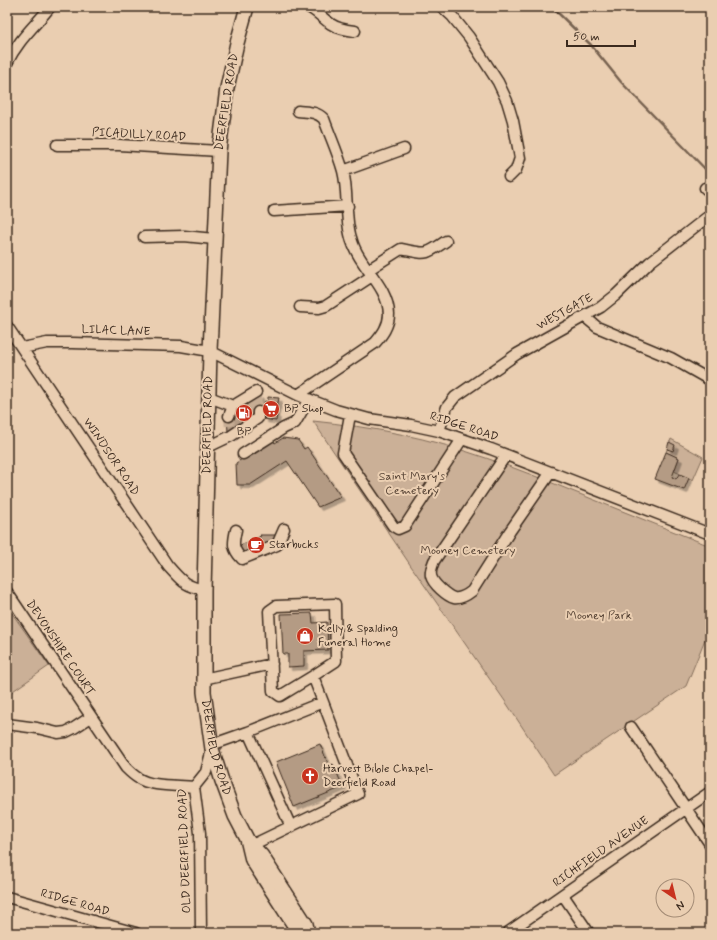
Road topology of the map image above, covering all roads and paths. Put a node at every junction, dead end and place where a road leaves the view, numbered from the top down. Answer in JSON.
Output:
{"nodes":[{"id":1,"x":50,"y":7,"type":"edge"},
{"id":2,"x":247,"y":7,"type":"edge"},
{"id":3,"x":308,"y":7,"type":"edge"},
{"id":4,"x":442,"y":7,"type":"edge"},
{"id":5,"x":355,"y":31,"type":"dead end"},
{"id":6,"x":7,"y":62,"type":"edge"},
{"id":7,"x":298,"y":112,"type":"dead end"},
{"id":8,"x":57,"y":145,"type":"dead end"},
{"id":9,"x":404,"y":149,"type":"dead end"},
{"id":10,"x":219,"y":151,"type":"junction"},
{"id":11,"x":343,"y":171,"type":"junction"},
{"id":12,"x":508,"y":177,"type":"dead end"},
{"id":13,"x":348,"y":206,"type":"junction"},
{"id":14,"x":274,"y":211,"type":"dead end"},
{"id":15,"x":710,"y":215,"type":"edge"},
{"id":16,"x":144,"y":237,"type":"dead end"},
{"id":17,"x":214,"y":239,"type":"junction"},
{"id":18,"x":446,"y":241,"type":"dead end"},
{"id":19,"x":370,"y":273,"type":"junction"},
{"id":20,"x":300,"y":307,"type":"dead end"},
{"id":21,"x":584,"y":317,"type":"junction"},
{"id":22,"x":7,"y":326,"type":"edge"},
{"id":23,"x":22,"y":348,"type":"junction"},
{"id":24,"x":210,"y":351,"type":"junction"},
{"id":25,"x":262,"y":376,"type":"junction"},
{"id":26,"x":710,"y":380,"type":"edge"},
{"id":27,"x":298,"y":395,"type":"junction"},
{"id":28,"x":209,"y":396,"type":"junction"},
{"id":29,"x":309,"y":399,"type":"junction"},
{"id":30,"x":350,"y":415,"type":"junction"},
{"id":31,"x":247,"y":421,"type":"dead end"},
{"id":32,"x":439,"y":431,"type":"junction"},
{"id":33,"x":462,"y":439,"type":"junction"},
{"id":34,"x":208,"y":447,"type":"junction"},
{"id":35,"x":243,"y":454,"type":"dead end"},
{"id":36,"x":506,"y":455,"type":"junction"},
{"id":37,"x":552,"y":472,"type":"junction"},
{"id":38,"x":284,"y":529,"type":"dead end"},
{"id":39,"x":236,"y":530,"type":"dead end"},
{"id":40,"x":710,"y":534,"type":"edge"},
{"id":41,"x":204,"y":590,"type":"junction"},
{"id":42,"x":7,"y":592,"type":"edge"},
{"id":43,"x":272,"y":664,"type":"junction"},
{"id":44,"x":313,"y":676,"type":"junction"},
{"id":45,"x":203,"y":679,"type":"junction"},
{"id":46,"x":323,"y":702,"type":"junction"},
{"id":47,"x":91,"y":717,"type":"junction"},
{"id":48,"x":7,"y":724,"type":"edge"},
{"id":49,"x":631,"y":727,"type":"dead end"},
{"id":50,"x":248,"y":732,"type":"junction"},
{"id":51,"x":212,"y":747,"type":"junction"},
{"id":52,"x":194,"y":786,"type":"junction"},
{"id":53,"x":710,"y":792,"type":"edge"},
{"id":54,"x":686,"y":808,"type":"junction"},
{"id":55,"x":291,"y":827,"type":"junction"},
{"id":56,"x":249,"y":842,"type":"junction"},
{"id":57,"x":710,"y":844,"type":"edge"},
{"id":58,"x":563,"y":895,"type":"junction"},
{"id":59,"x":7,"y":897,"type":"edge"},
{"id":60,"x":136,"y":933,"type":"edge"},
{"id":61,"x":201,"y":933,"type":"edge"},
{"id":62,"x":301,"y":933,"type":"edge"},
{"id":63,"x":308,"y":933,"type":"edge"},
{"id":64,"x":507,"y":933,"type":"edge"},
{"id":65,"x":589,"y":933,"type":"edge"}],
"edges":[{"from":1,"to":6,"type":"street"},
{"from":2,"to":10,"type":"main road","name":"DEERFIELD ROAD"},
{"from":3,"to":5,"type":"street"},
{"from":4,"to":12,"type":"street"},
{"from":7,"to":11,"type":"street"},
{"from":8,"to":10,"type":"street","name":"PICADILLY ROAD"},
{"from":9,"to":11,"type":"street"},
{"from":10,"to":17,"type":"main road","name":"DEERFIELD ROAD"},
{"from":11,"to":13,"type":"street"},
{"from":13,"to":14,"type":"street"},
{"from":13,"to":19,"type":"street"},
{"from":15,"to":21,"type":"street","name":"WESTGATE"},
{"from":16,"to":17,"type":"street"},
{"from":17,"to":24,"type":"main road","name":"DEERFIELD ROAD"},
{"from":18,"to":19,"type":"street"},
{"from":19,"to":20,"type":"street"},
{"from":19,"to":27,"type":"street"},
{"from":21,"to":26,"type":"street"},
{"from":21,"to":32,"type":"street","name":"WESTGATE"},
{"from":22,"to":23,"type":"street","name":"WINDSOR ROAD"},
{"from":23,"to":24,"type":"street","name":"LILAC LANE"},
{"from":23,"to":41,"type":"street","name":"WINDSOR ROAD"},
{"from":24,"to":25,"type":"street","name":"RIDGE ROAD"},
{"from":24,"to":28,"type":"main road","name":"DEERFIELD ROAD"},
{"from":25,"to":27,"type":"street","name":"RIDGE ROAD"},
{"from":25,"to":28,"type":"street"},
{"from":27,"to":29,"type":"street","name":"RIDGE ROAD"},
{"from":28,"to":34,"type":"main road","name":"DEERFIELD ROAD"},
{"from":29,"to":30,"type":"street","name":"RIDGE ROAD"},
{"from":29,"to":35,"type":"street"},
{"from":30,"to":32,"type":"street","name":"RIDGE ROAD"},
{"from":30,"to":33,"type":"street"},
{"from":31,"to":34,"type":"street"},
{"from":32,"to":33,"type":"street","name":"RIDGE ROAD"},
{"from":33,"to":36,"type":"street","name":"RIDGE ROAD"},
{"from":34,"to":41,"type":"main road","name":"DEERFIELD ROAD"},
{"from":36,"to":37,"type":"street","name":"RIDGE ROAD"},
{"from":36,"to":37,"type":"street"},
{"from":37,"to":40,"type":"street","name":"RIDGE ROAD"},
{"from":38,"to":39,"type":"street"},
{"from":41,"to":45,"type":"main road","name":"DEERFIELD ROAD"},
{"from":42,"to":47,"type":"street","name":"DEVONSHIRE COURT"},
{"from":43,"to":44,"type":"street"},
{"from":43,"to":44,"type":"street"},
{"from":43,"to":45,"type":"street"},
{"from":44,"to":46,"type":"street"},
{"from":45,"to":51,"type":"main road","name":"DEERFIELD ROAD"},
{"from":46,"to":50,"type":"street"},
{"from":46,"to":55,"type":"street"},
{"from":47,"to":48,"type":"street"},
{"from":47,"to":52,"type":"street","name":"DEVONSHIRE COURT"},
{"from":49,"to":54,"type":"street"},
{"from":50,"to":51,"type":"street"},
{"from":50,"to":55,"type":"street"},
{"from":51,"to":52,"type":"street","name":"OLD DEERFIELD ROAD"},
{"from":51,"to":56,"type":"main road","name":"DEERFIELD ROAD"},
{"from":52,"to":61,"type":"street","name":"OLD DEERFIELD ROAD"},
{"from":53,"to":54,"type":"street","name":"RICHFIELD AVENUE"},
{"from":54,"to":57,"type":"street"},
{"from":54,"to":58,"type":"street","name":"RICHFIELD AVENUE"},
{"from":55,"to":56,"type":"street"},
{"from":56,"to":62,"type":"main road","name":"DEERFIELD ROAD"},
{"from":56,"to":63,"type":"main road","name":"DEERFIELD ROAD"},
{"from":58,"to":64,"type":"street","name":"RICHFIELD AVENUE"},
{"from":58,"to":65,"type":"street"},
{"from":59,"to":60,"type":"street","name":"RIDGE ROAD"}]}
